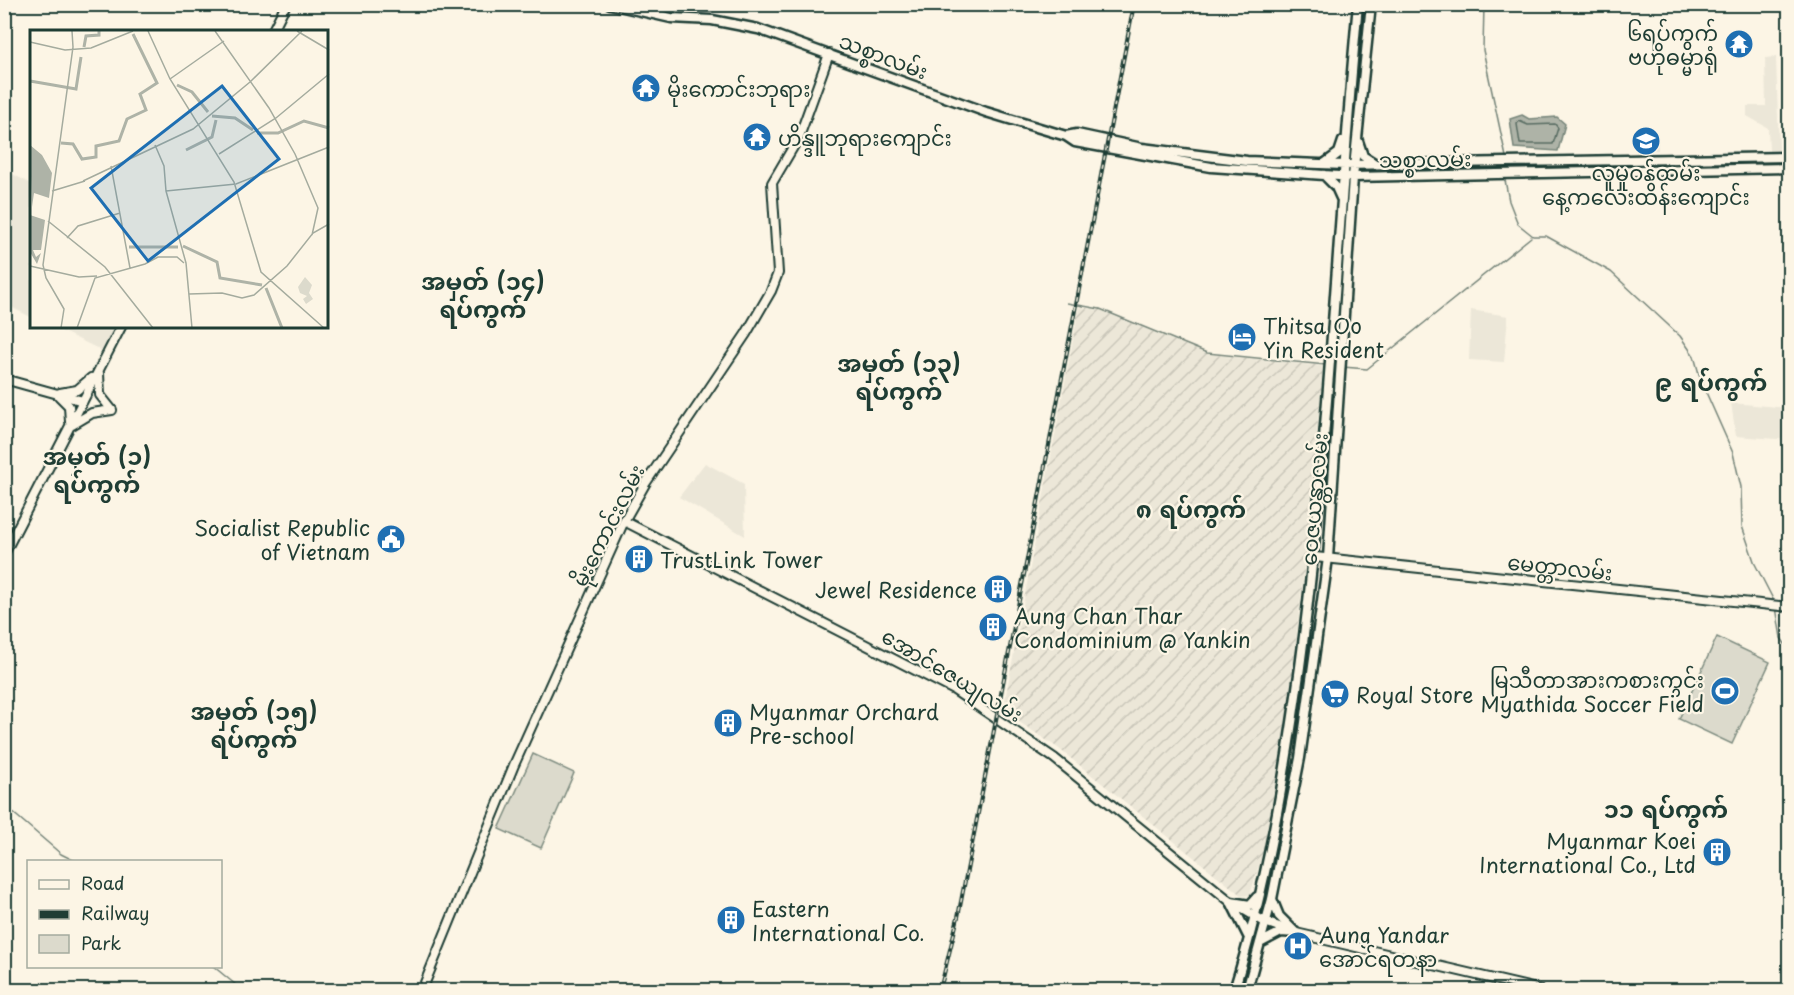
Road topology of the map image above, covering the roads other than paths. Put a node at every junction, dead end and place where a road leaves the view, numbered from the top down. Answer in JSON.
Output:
{"nodes":[{"id":1,"x":286,"y":4,"type":"edge"},
{"id":2,"x":610,"y":4,"type":"edge"},
{"id":3,"x":1358,"y":4,"type":"edge"},
{"id":4,"x":1371,"y":4,"type":"edge"},
{"id":5,"x":273,"y":30,"type":"edge"},
{"id":6,"x":829,"y":54,"type":"junction"},
{"id":7,"x":1357,"y":128,"type":"junction"},
{"id":8,"x":1346,"y":129,"type":"junction"},
{"id":9,"x":1066,"y":136,"type":"junction"},
{"id":10,"x":1790,"y":157,"type":"edge"},
{"id":11,"x":1324,"y":164,"type":"junction"},
{"id":12,"x":1349,"y":165,"type":"junction"},
{"id":13,"x":1377,"y":165,"type":"junction"},
{"id":14,"x":1790,"y":168,"type":"edge"},
{"id":15,"x":1324,"y":175,"type":"junction"},
{"id":16,"x":1348,"y":177,"type":"junction"},
{"id":17,"x":1374,"y":178,"type":"junction"},
{"id":18,"x":1341,"y":207,"type":"junction"},
{"id":19,"x":1351,"y":207,"type":"junction"},
{"id":20,"x":1333,"y":321,"type":"junction"},
{"id":21,"x":1344,"y":323,"type":"junction"},
{"id":22,"x":120,"y":328,"type":"edge"},
{"id":23,"x":100,"y":369,"type":"junction"},
{"id":24,"x":4,"y":380,"type":"edge"},
{"id":25,"x":55,"y":394,"type":"junction"},
{"id":26,"x":83,"y":400,"type":"junction"},
{"id":27,"x":70,"y":425,"type":"junction"},
{"id":28,"x":624,"y":521,"type":"junction"},
{"id":29,"x":4,"y":554,"type":"edge"},
{"id":30,"x":1315,"y":557,"type":"junction"},
{"id":31,"x":1328,"y":558,"type":"junction"},
{"id":32,"x":1790,"y":608,"type":"edge"},
{"id":33,"x":1288,"y":755,"type":"junction"},
{"id":34,"x":1300,"y":758,"type":"junction"},
{"id":35,"x":1260,"y":891,"type":"junction"},
{"id":36,"x":1272,"y":898,"type":"junction"},
{"id":37,"x":1231,"y":902,"type":"junction"},
{"id":38,"x":1254,"y":917,"type":"junction"},
{"id":39,"x":1265,"y":922,"type":"junction"},
{"id":40,"x":1296,"y":933,"type":"junction"},
{"id":41,"x":1249,"y":939,"type":"junction"},
{"id":42,"x":1260,"y":943,"type":"junction"},
{"id":43,"x":422,"y":990,"type":"edge"},
{"id":44,"x":1234,"y":990,"type":"edge"},
{"id":45,"x":1247,"y":990,"type":"edge"},
{"id":46,"x":1542,"y":990,"type":"edge"}],
"edges":[{"from":1,"to":5,"type":"main road"},
{"from":2,"to":6,"type":"main road","name":"သစ္စာလမ်း"},
{"from":3,"to":8,"type":"main road","name":"ဝေဇယန္တာလမ်း"},
{"from":4,"to":7,"type":"main road","name":"ဝေဇယန္တာလမ်း"},
{"from":6,"to":9,"type":"main road","name":"သစ္စာလမ်း"},
{"from":6,"to":28,"type":"main road","name":"မိုးကောင်းလမ်း"},
{"from":7,"to":12,"type":"main road","name":"ဝေဇယန္တာလမ်း"},
{"from":7,"to":13,"type":"main road"},
{"from":8,"to":11,"type":"main road"},
{"from":8,"to":12,"type":"main road","name":"ဝေဇယန္တာလမ်း"},
{"from":9,"to":11,"type":"main road","name":"သစ္စာလမ်း"},
{"from":9,"to":15,"type":"main road","name":"သစ္စာလမ်း"},
{"from":10,"to":13,"type":"main road","name":"သစ္စာလမ်း"},
{"from":11,"to":12,"type":"main road","name":"သစ္စာလမ်း"},
{"from":12,"to":13,"type":"main road","name":"သစ္စာလမ်း"},
{"from":12,"to":16,"type":"main road","name":"ဝေဇယန္တာလမ်း"},
{"from":14,"to":17,"type":"main road","name":"သစ္စာလမ်း"},
{"from":15,"to":16,"type":"main road","name":"သစ္စာလမ်း"},
{"from":15,"to":18,"type":"main road"},
{"from":16,"to":17,"type":"main road","name":"သစ္စာလမ်း"},
{"from":16,"to":18,"type":"main road","name":"ဝေဇယန္တာလမ်း"},
{"from":16,"to":19,"type":"main road","name":"ဝေဇယန္တာလမ်း"},
{"from":17,"to":19,"type":"main road"},
{"from":18,"to":20,"type":"main road","name":"ဝေဇယန္တာလမ်း"},
{"from":19,"to":21,"type":"main road","name":"ဝေဇယန္တာလမ်း"},
{"from":20,"to":21,"type":"main road"},
{"from":20,"to":30,"type":"main road","name":"ဝေဇယန္တာလမ်း"},
{"from":21,"to":31,"type":"main road","name":"ဝေဇယန္တာလမ်း"},
{"from":22,"to":23,"type":"main road"},
{"from":23,"to":25,"type":"main road"},
{"from":23,"to":26,"type":"main road"},
{"from":23,"to":27,"type":"main road"},
{"from":24,"to":25,"type":"main road"},
{"from":25,"to":26,"type":"main road"},
{"from":25,"to":27,"type":"main road"},
{"from":26,"to":27,"type":"main road"},
{"from":27,"to":29,"type":"main road"},
{"from":28,"to":37,"type":"main road","name":"အောင်ဇေယျလမ်း"},
{"from":28,"to":43,"type":"main road","name":"မိုးကောင်းလမ်း"},
{"from":30,"to":31,"type":"main road","name":"မေတ္တာလမ်း"},
{"from":30,"to":33,"type":"main road","name":"ဝေဇယန္တာလမ်း"},
{"from":31,"to":32,"type":"main road","name":"မေတ္တာလမ်း"},
{"from":31,"to":34,"type":"main road","name":"ဝေဇယန္တာလမ်း"},
{"from":33,"to":34,"type":"main road"},
{"from":33,"to":35,"type":"main road","name":"ဝေဇယန္တာလမ်း"},
{"from":34,"to":36,"type":"main road","name":"ဝေဇယန္တာလမ်း"},
{"from":35,"to":37,"type":"main road"},
{"from":35,"to":38,"type":"main road","name":"ဝေဇယန္တာလမ်း"},
{"from":36,"to":39,"type":"main road","name":"ဝေဇယန္တာလမ်း"},
{"from":36,"to":40,"type":"main road"},
{"from":37,"to":38,"type":"main road","name":"အောင်ဇေယျလမ်း"},
{"from":37,"to":41,"type":"main road"},
{"from":38,"to":39,"type":"main road","name":"အောင်ဇေယျလမ်း"},
{"from":38,"to":41,"type":"main road","name":"ဝေဇယန္တာလမ်း"},
{"from":39,"to":40,"type":"main road","name":"အောင်ဇေယျလမ်း"},
{"from":39,"to":42,"type":"main road","name":"ဝေဇယန္တာလမ်း"},
{"from":40,"to":42,"type":"main road"},
{"from":40,"to":46,"type":"main road","name":"အောင်ဇေယျလမ်း"},
{"from":41,"to":44,"type":"main road","name":"ဝေဇယန္တာလမ်း"},
{"from":42,"to":45,"type":"main road","name":"ဝေဇယန္တာလမ်း"}]}
